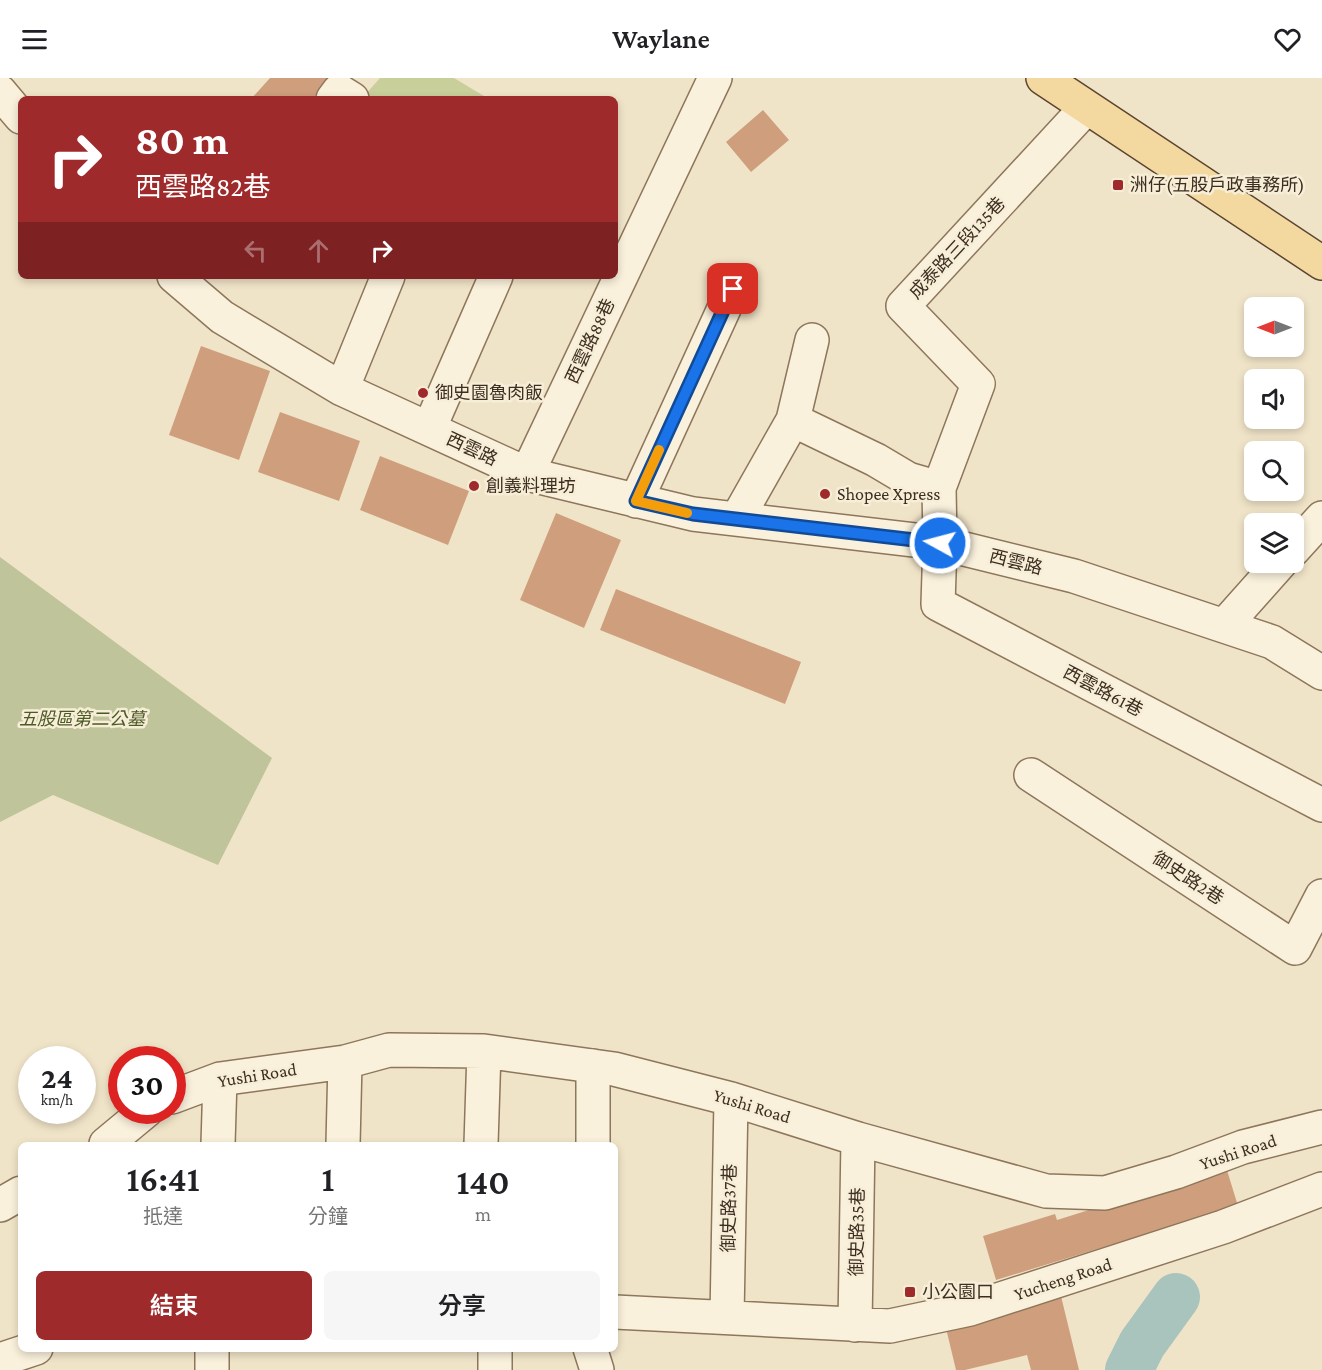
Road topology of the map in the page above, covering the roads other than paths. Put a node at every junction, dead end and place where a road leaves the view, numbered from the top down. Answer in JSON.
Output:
{"nodes":[{"id":1,"x":715,"y":78,"type":"edge"},
{"id":2,"x":1043,"y":78,"type":"edge"},
{"id":3,"x":0,"y":92,"type":"edge"},
{"id":4,"x":1086,"y":108,"type":"junction"},
{"id":5,"x":18,"y":113,"type":"edge"},
{"id":6,"x":1320,"y":261,"type":"edge"},
{"id":7,"x":619,"y":269,"type":"edge"},
{"id":8,"x":183,"y":279,"type":"edge"},
{"id":9,"x":387,"y":279,"type":"edge"},
{"id":10,"x":495,"y":279,"type":"edge"},
{"id":11,"x":615,"y":279,"type":"edge"},
{"id":12,"x":733,"y":289,"type":"dead end"},
{"id":13,"x":812,"y":340,"type":"dead end"},
{"id":14,"x":342,"y":389,"type":"junction"},
{"id":15,"x":792,"y":420,"type":"junction"},
{"id":16,"x":429,"y":429,"type":"junction"},
{"id":17,"x":527,"y":474,"type":"junction"},
{"id":18,"x":939,"y":488,"type":"junction"},
{"id":19,"x":636,"y":501,"type":"junction"},
{"id":20,"x":1322,"y":518,"type":"edge"},
{"id":21,"x":737,"y":519,"type":"junction"},
{"id":22,"x":1304,"y":538,"type":"edge"},
{"id":23,"x":940,"y":543,"type":"junction"},
{"id":24,"x":1271,"y":573,"type":"edge"},
{"id":25,"x":1224,"y":626,"type":"junction"},
{"id":26,"x":1322,"y":673,"type":"edge"},
{"id":27,"x":1031,"y":775,"type":"dead end"},
{"id":28,"x":1322,"y":805,"type":"edge"},
{"id":29,"x":1322,"y":896,"type":"edge"},
{"id":30,"x":484,"y":1051,"type":"junction"},
{"id":31,"x":345,"y":1062,"type":"junction"},
{"id":32,"x":593,"y":1066,"type":"junction"},
{"id":33,"x":220,"y":1079,"type":"junction"},
{"id":34,"x":186,"y":1092,"type":"edge"},
{"id":35,"x":731,"y":1099,"type":"junction"},
{"id":36,"x":130,"y":1124,"type":"edge"},
{"id":37,"x":1322,"y":1127,"type":"edge"},
{"id":38,"x":858,"y":1139,"type":"junction"},
{"id":39,"x":108,"y":1142,"type":"edge"},
{"id":40,"x":218,"y":1142,"type":"edge"},
{"id":41,"x":343,"y":1142,"type":"edge"},
{"id":42,"x":481,"y":1142,"type":"edge"},
{"id":43,"x":593,"y":1142,"type":"edge"},
{"id":44,"x":1322,"y":1189,"type":"edge"},
{"id":45,"x":18,"y":1195,"type":"edge"},
{"id":46,"x":0,"y":1205,"type":"edge"},
{"id":47,"x":618,"y":1312,"type":"edge"},
{"id":48,"x":727,"y":1317,"type":"junction"},
{"id":49,"x":855,"y":1325,"type":"junction"},
{"id":50,"x":24,"y":1352,"type":"edge"},
{"id":51,"x":212,"y":1352,"type":"edge"},
{"id":52,"x":495,"y":1352,"type":"edge"},
{"id":53,"x":591,"y":1352,"type":"edge"},
{"id":54,"x":0,"y":1360,"type":"edge"},
{"id":55,"x":212,"y":1370,"type":"edge"},
{"id":56,"x":495,"y":1370,"type":"edge"},
{"id":57,"x":597,"y":1370,"type":"edge"}],
"edges":[{"from":1,"to":7,"type":"street","name":"西雲路88巷"},
{"from":2,"to":4,"type":"main road"},
{"from":3,"to":5,"type":"street"},
{"from":4,"to":6,"type":"main road"},
{"from":4,"to":18,"type":"street","name":"成泰路三段135巷"},
{"from":8,"to":14,"type":"street","name":"西雲路"},
{"from":9,"to":14,"type":"street"},
{"from":10,"to":16,"type":"street"},
{"from":11,"to":17,"type":"street","name":"西雲路88巷"},
{"from":12,"to":19,"type":"street"},
{"from":13,"to":15,"type":"street"},
{"from":14,"to":16,"type":"street","name":"西雲路"},
{"from":15,"to":18,"type":"street"},
{"from":15,"to":21,"type":"street"},
{"from":16,"to":17,"type":"street","name":"西雲路"},
{"from":17,"to":19,"type":"street","name":"西雲路"},
{"from":18,"to":23,"type":"street"},
{"from":19,"to":21,"type":"street","name":"西雲路"},
{"from":20,"to":22,"type":"street"},
{"from":21,"to":23,"type":"street","name":"西雲路"},
{"from":23,"to":25,"type":"street","name":"西雲路"},
{"from":23,"to":28,"type":"street","name":"西雲路61巷"},
{"from":24,"to":25,"type":"street"},
{"from":25,"to":26,"type":"street","name":"西雲路"},
{"from":27,"to":29,"type":"street","name":"御史路2巷"},
{"from":30,"to":31,"type":"street","name":"Yushi Road"},
{"from":30,"to":32,"type":"street","name":"Yushi Road"},
{"from":30,"to":42,"type":"street"},
{"from":31,"to":33,"type":"street","name":"Yushi Road"},
{"from":31,"to":41,"type":"street"},
{"from":32,"to":35,"type":"street","name":"Yushi Road"},
{"from":32,"to":43,"type":"street"},
{"from":33,"to":34,"type":"street","name":"Yushi Road"},
{"from":33,"to":40,"type":"street"},
{"from":35,"to":38,"type":"street","name":"Yushi Road"},
{"from":35,"to":48,"type":"street","name":"御史路37巷"},
{"from":36,"to":39,"type":"street"},
{"from":37,"to":38,"type":"street","name":"Yushi Road"},
{"from":38,"to":49,"type":"street","name":"御史路35巷"},
{"from":44,"to":49,"type":"street","name":"Yucheng Road"},
{"from":45,"to":46,"type":"street"},
{"from":47,"to":48,"type":"street","name":"Yucheng Road"},
{"from":48,"to":49,"type":"street","name":"Yucheng Road"},
{"from":50,"to":54,"type":"street"},
{"from":51,"to":55,"type":"street"},
{"from":52,"to":56,"type":"street"},
{"from":53,"to":57,"type":"street"}]}
